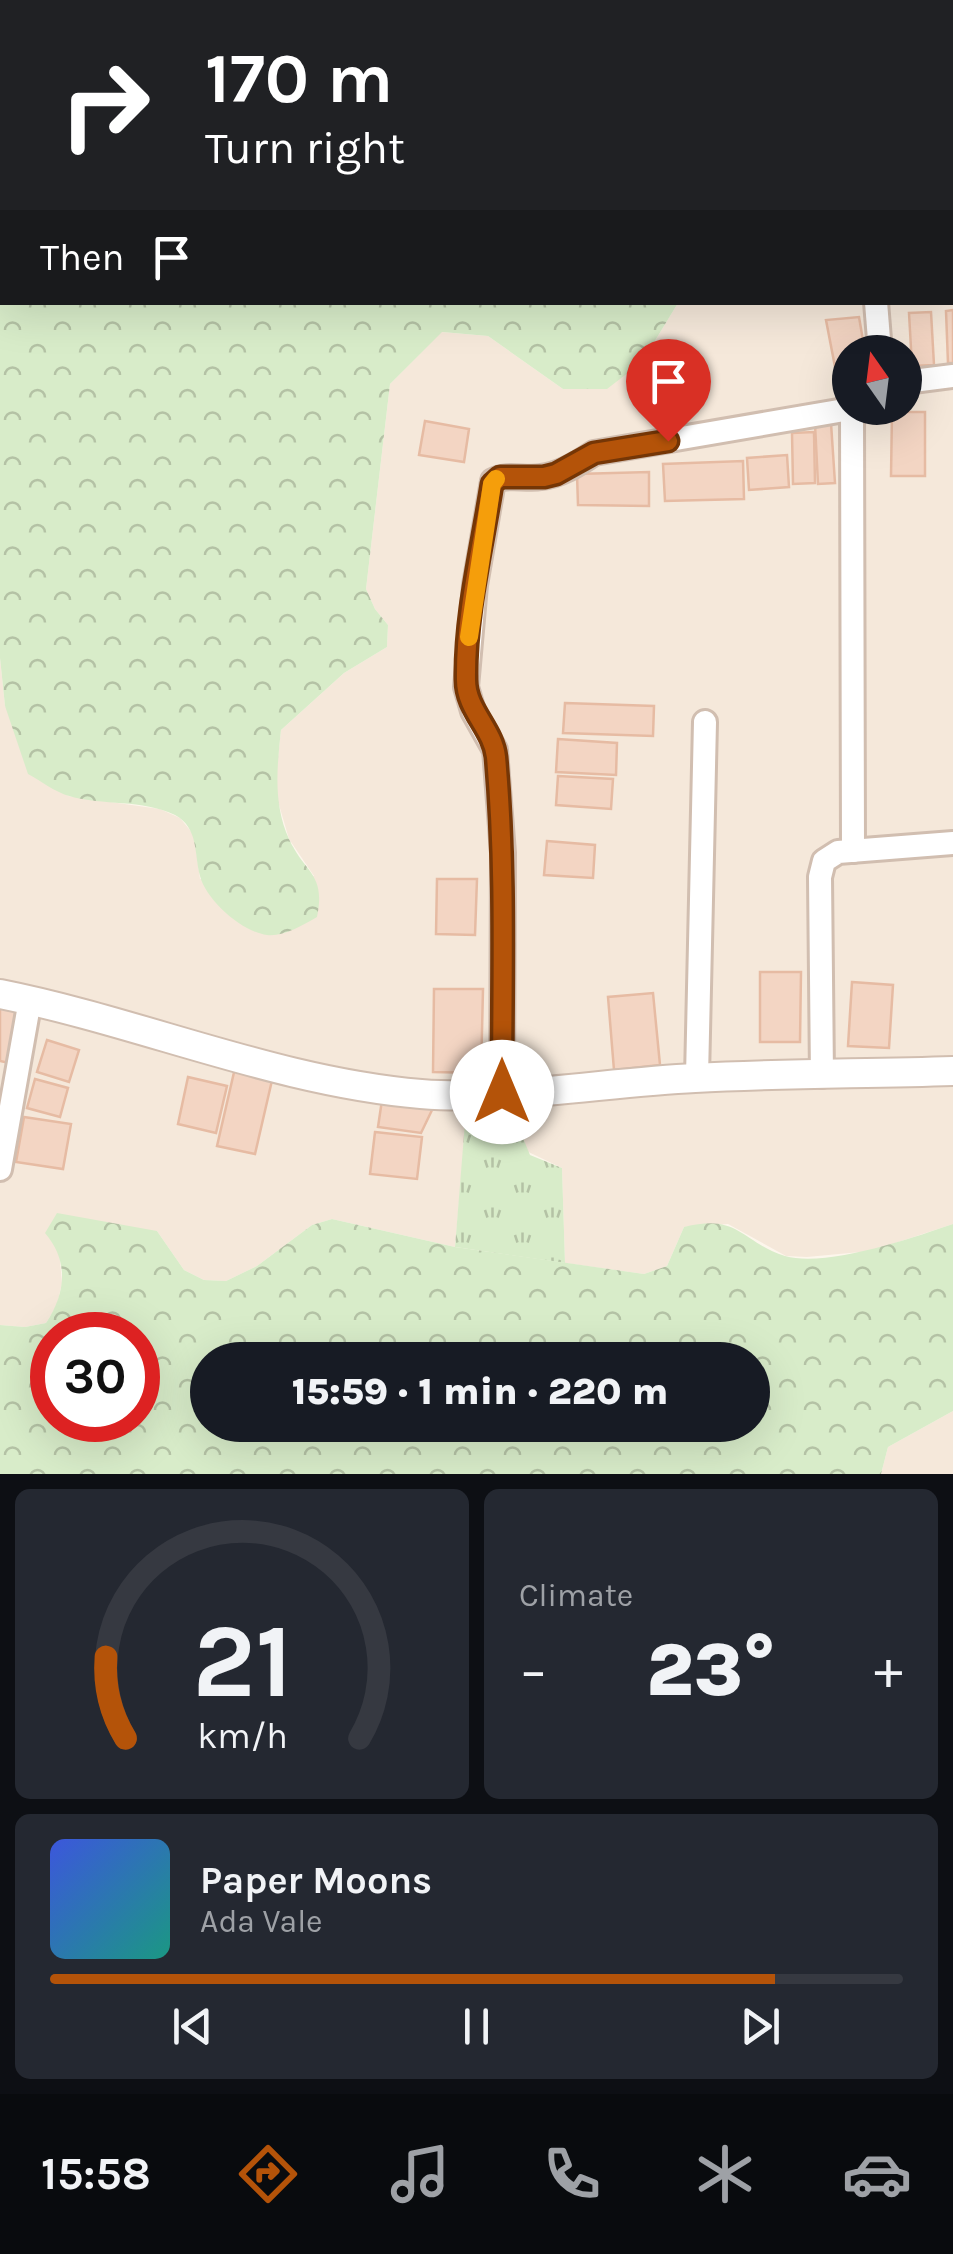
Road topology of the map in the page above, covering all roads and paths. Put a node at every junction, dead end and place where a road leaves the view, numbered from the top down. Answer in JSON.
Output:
{"nodes":[{"id":1,"x":876,"y":305,"type":"edge"},
{"id":2,"x":879,"y":335,"type":"edge"},
{"id":3,"x":953,"y":376,"type":"edge"},
{"id":4,"x":922,"y":380,"type":"edge"},
{"id":5,"x":832,"y":413,"type":"edge"},
{"id":6,"x":854,"y":425,"type":"edge"},
{"id":7,"x":705,"y":722,"type":"dead end"},
{"id":8,"x":953,"y":843,"type":"edge"},
{"id":9,"x":854,"y":851,"type":"junction"},
{"id":10,"x":0,"y":994,"type":"edge"},
{"id":11,"x":30,"y":1000,"type":"junction"},
{"id":12,"x":953,"y":1071,"type":"edge"},
{"id":13,"x":822,"y":1076,"type":"junction"},
{"id":14,"x":697,"y":1078,"type":"junction"},
{"id":15,"x":502,"y":1092,"type":"junction"},
{"id":16,"x":0,"y":1169,"type":"edge"}],
"edges":[{"from":1,"to":2,"type":"street"},
{"from":3,"to":4,"type":"street"},
{"from":5,"to":15,"type":"street"},
{"from":6,"to":9,"type":"street"},
{"from":7,"to":14,"type":"street"},
{"from":8,"to":9,"type":"street"},
{"from":9,"to":13,"type":"street"},
{"from":10,"to":11,"type":"street"},
{"from":11,"to":15,"type":"street"},
{"from":11,"to":16,"type":"street"},
{"from":12,"to":13,"type":"street"},
{"from":13,"to":14,"type":"street"},
{"from":14,"to":15,"type":"street"}]}
